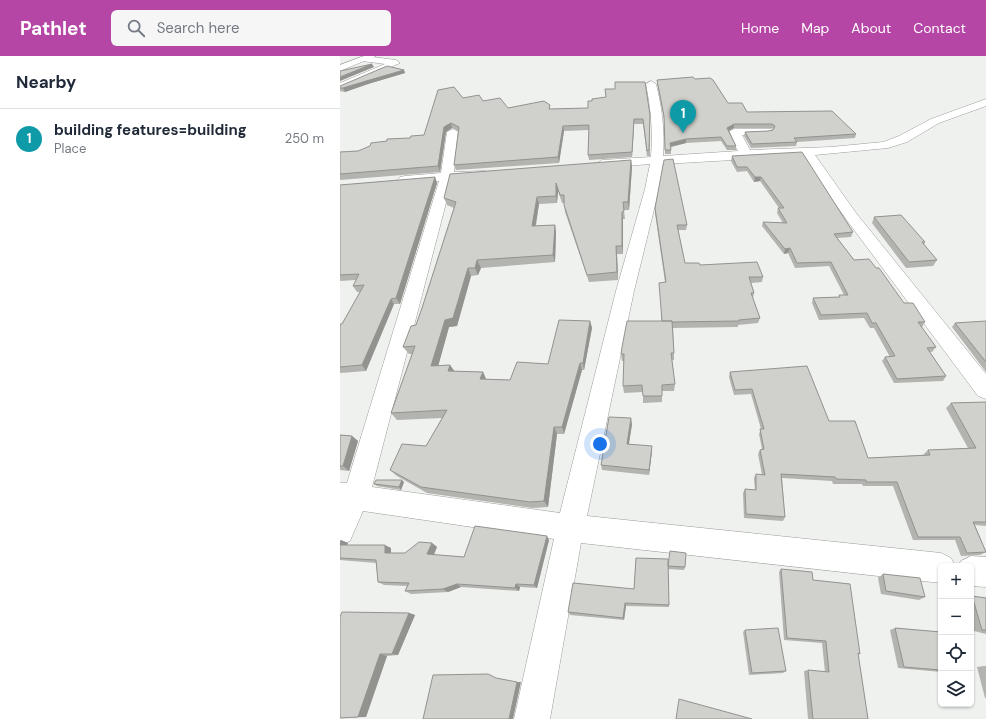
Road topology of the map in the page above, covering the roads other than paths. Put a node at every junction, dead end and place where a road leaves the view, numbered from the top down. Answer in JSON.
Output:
{"nodes":[{"id":1,"x":368,"y":57,"type":"edge"},
{"id":2,"x":340,"y":68,"type":"edge"},
{"id":3,"x":651,"y":84,"type":"dead end"},
{"id":4,"x":340,"y":86,"type":"edge"},
{"id":5,"x":986,"y":102,"type":"edge"},
{"id":6,"x":767,"y":131,"type":"edge"},
{"id":7,"x":453,"y":132,"type":"edge"},
{"id":8,"x":806,"y":152,"type":"junction"},
{"id":9,"x":746,"y":154,"type":"junction"},
{"id":10,"x":657,"y":160,"type":"junction"},
{"id":11,"x":588,"y":165,"type":"edge"},
{"id":12,"x":490,"y":173,"type":"edge"},
{"id":13,"x":448,"y":176,"type":"junction"},
{"id":14,"x":393,"y":181,"type":"edge"},
{"id":15,"x":986,"y":390,"type":"edge"},
{"id":16,"x":348,"y":496,"type":"edge"},
{"id":17,"x":570,"y":528,"type":"junction"},
{"id":18,"x":340,"y":531,"type":"edge"},
{"id":19,"x":938,"y":568,"type":"edge"},
{"id":20,"x":974,"y":571,"type":"edge"},
{"id":21,"x":986,"y":572,"type":"edge"},
{"id":22,"x":532,"y":719,"type":"edge"}],
"edges":[{"from":1,"to":2,"type":"main road"},
{"from":1,"to":4,"type":"main road"},
{"from":3,"to":10,"type":"main road"},
{"from":5,"to":8,"type":"main road"},
{"from":6,"to":9,"type":"main road"},
{"from":7,"to":13,"type":"main road"},
{"from":8,"to":9,"type":"main road"},
{"from":8,"to":15,"type":"main road"},
{"from":9,"to":10,"type":"main road"},
{"from":10,"to":11,"type":"main road"},
{"from":10,"to":17,"type":"main road"},
{"from":12,"to":13,"type":"main road"},
{"from":13,"to":14,"type":"main road"},
{"from":13,"to":16,"type":"main road"},
{"from":16,"to":17,"type":"main road"},
{"from":16,"to":18,"type":"main road"},
{"from":17,"to":19,"type":"main road"},
{"from":17,"to":22,"type":"main road"},
{"from":20,"to":21,"type":"main road"}]}
